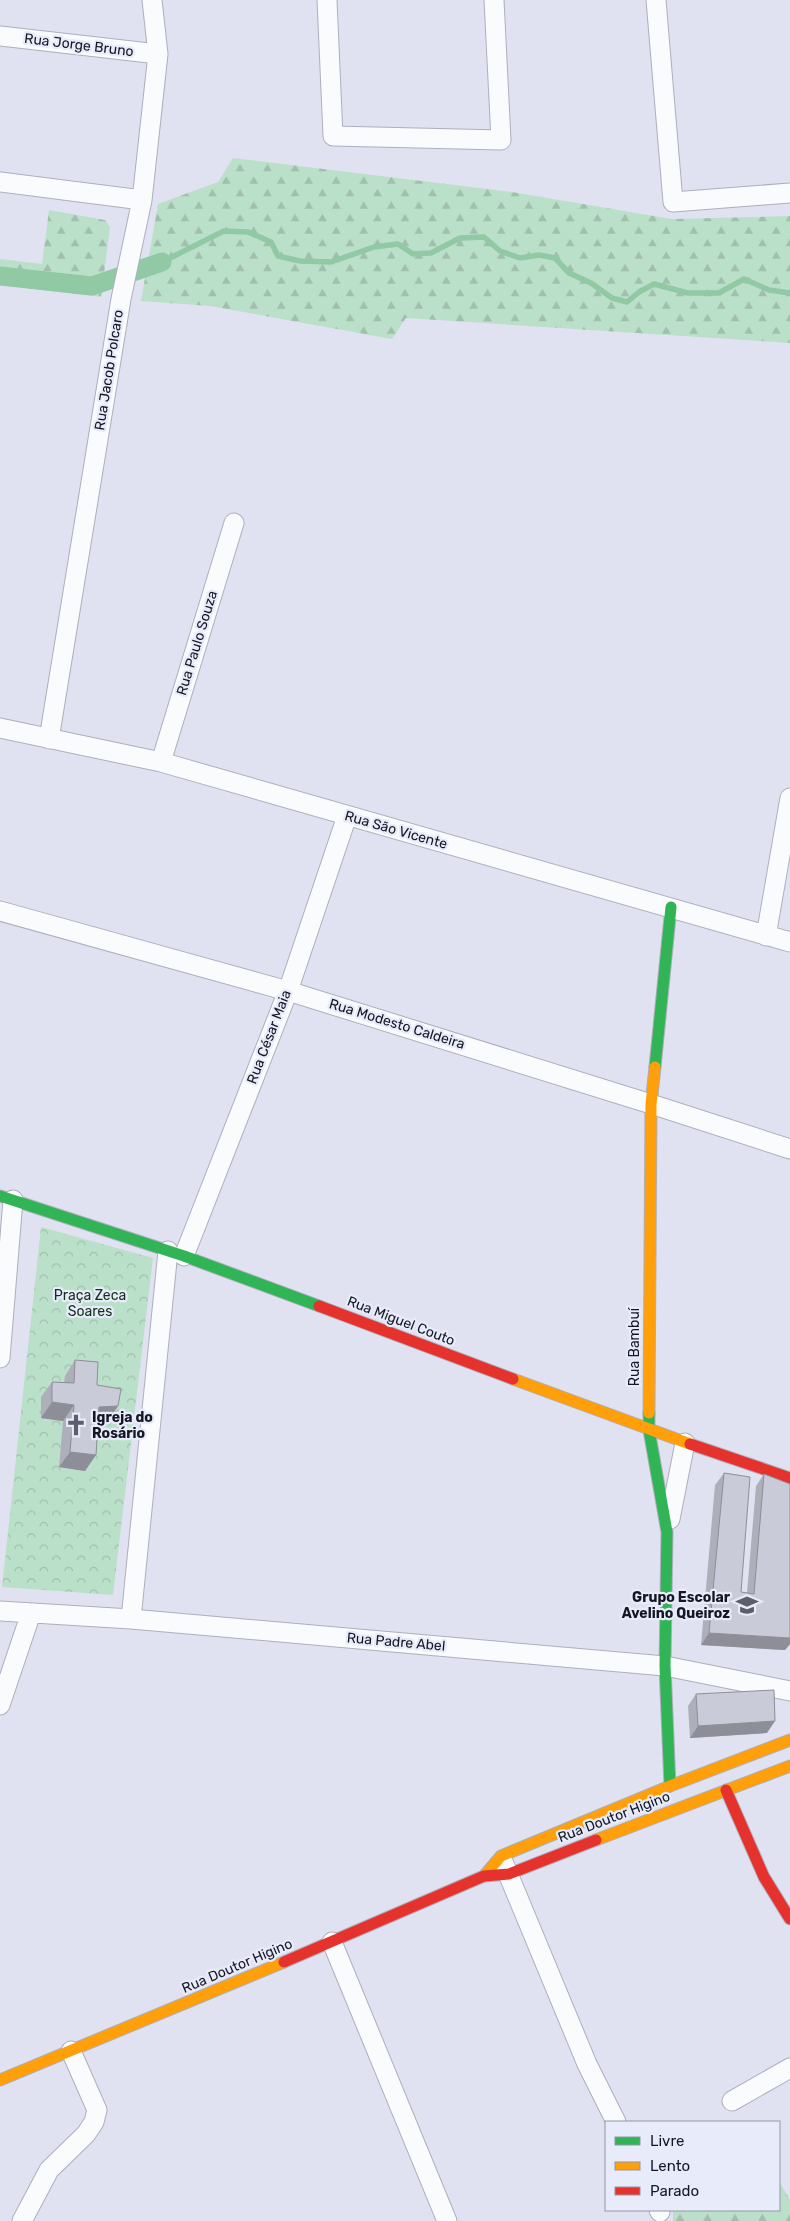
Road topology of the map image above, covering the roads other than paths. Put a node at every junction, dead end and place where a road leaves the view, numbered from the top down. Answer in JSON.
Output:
{"nodes":[{"id":1,"x":152,"y":0,"type":"edge"},
{"id":2,"x":327,"y":0,"type":"edge"},
{"id":3,"x":494,"y":0,"type":"edge"},
{"id":4,"x":656,"y":0,"type":"edge"},
{"id":5,"x":0,"y":36,"type":"edge"},
{"id":6,"x":158,"y":54,"type":"junction"},
{"id":7,"x":0,"y":182,"type":"edge"},
{"id":8,"x":790,"y":193,"type":"edge"},
{"id":9,"x":142,"y":200,"type":"junction"},
{"id":10,"x":234,"y":523,"type":"dead end"},
{"id":11,"x":0,"y":728,"type":"edge"},
{"id":12,"x":49,"y":739,"type":"junction"},
{"id":13,"x":161,"y":762,"type":"junction"},
{"id":14,"x":790,"y":798,"type":"edge"},
{"id":15,"x":347,"y":816,"type":"junction"},
{"id":16,"x":788,"y":823,"type":"edge"},
{"id":17,"x":671,"y":907,"type":"junction"},
{"id":18,"x":0,"y":911,"type":"edge"},
{"id":19,"x":766,"y":936,"type":"junction"},
{"id":20,"x":790,"y":942,"type":"edge"},
{"id":21,"x":288,"y":991,"type":"junction"},
{"id":22,"x":651,"y":1104,"type":"junction"},
{"id":23,"x":790,"y":1149,"type":"edge"},
{"id":24,"x":7,"y":1198,"type":"edge"},
{"id":25,"x":176,"y":1253,"type":"junction"},
{"id":26,"x":0,"y":1358,"type":"edge"},
{"id":27,"x":649,"y":1430,"type":"junction"},
{"id":28,"x":685,"y":1443,"type":"junction"},
{"id":29,"x":790,"y":1478,"type":"edge"},
{"id":30,"x":667,"y":1532,"type":"junction"},
{"id":31,"x":0,"y":1611,"type":"edge"},
{"id":32,"x":31,"y":1613,"type":"junction"},
{"id":33,"x":131,"y":1619,"type":"junction"},
{"id":34,"x":665,"y":1666,"type":"junction"},
{"id":35,"x":790,"y":1691,"type":"edge"},
{"id":36,"x":0,"y":1705,"type":"edge"},
{"id":37,"x":790,"y":1740,"type":"edge"},
{"id":38,"x":790,"y":1766,"type":"edge"},
{"id":39,"x":670,"y":1786,"type":"junction"},
{"id":40,"x":726,"y":1790,"type":"junction"},
{"id":41,"x":500,"y":1856,"type":"junction"},
{"id":42,"x":509,"y":1874,"type":"junction"},
{"id":43,"x":484,"y":1876,"type":"junction"},
{"id":44,"x":790,"y":1919,"type":"edge"},
{"id":45,"x":332,"y":1942,"type":"junction"},
{"id":46,"x":71,"y":2051,"type":"junction"},
{"id":47,"x":790,"y":2068,"type":"edge"},
{"id":48,"x":0,"y":2080,"type":"edge"},
{"id":49,"x":732,"y":2101,"type":"dead end"},
{"id":50,"x":616,"y":2121,"type":"edge"},
{"id":51,"x":22,"y":2221,"type":"edge"},
{"id":52,"x":447,"y":2221,"type":"edge"}],
"edges":[{"from":1,"to":6,"type":"street","name":"Rua Jacob Polcaro"},
{"from":2,"to":3,"type":"street"},
{"from":4,"to":8,"type":"street"},
{"from":5,"to":6,"type":"street","name":"Rua Jorge Bruno"},
{"from":6,"to":9,"type":"street","name":"Rua Jacob Polcaro"},
{"from":7,"to":9,"type":"street"},
{"from":9,"to":12,"type":"street","name":"Rua Jacob Polcaro"},
{"from":10,"to":13,"type":"street","name":"Rua Paulo Souza"},
{"from":11,"to":12,"type":"street","name":"Rua São Vicente"},
{"from":12,"to":13,"type":"street","name":"Rua São Vicente"},
{"from":13,"to":15,"type":"street","name":"Rua São Vicente"},
{"from":14,"to":16,"type":"street"},
{"from":15,"to":17,"type":"street","name":"Rua São Vicente"},
{"from":15,"to":21,"type":"street","name":"Rua César Maia"},
{"from":16,"to":19,"type":"street"},
{"from":17,"to":19,"type":"street","name":"Rua São Vicente"},
{"from":17,"to":22,"type":"street","name":"Rua Bambuí"},
{"from":18,"to":21,"type":"street","name":"Rua Modesto Caldeira"},
{"from":19,"to":20,"type":"street","name":"Rua São Vicente"},
{"from":21,"to":22,"type":"street","name":"Rua Modesto Caldeira"},
{"from":21,"to":25,"type":"street","name":"Rua César Maia"},
{"from":22,"to":23,"type":"street","name":"Rua Modesto Caldeira"},
{"from":22,"to":27,"type":"street","name":"Rua Bambuí"},
{"from":24,"to":25,"type":"street","name":"Rua Miguel Couto"},
{"from":24,"to":26,"type":"street"},
{"from":25,"to":27,"type":"street","name":"Rua Miguel Couto"},
{"from":25,"to":33,"type":"street"},
{"from":27,"to":28,"type":"street","name":"Rua Miguel Couto"},
{"from":27,"to":30,"type":"street","name":"Rua Bambuí"},
{"from":28,"to":29,"type":"street","name":"Rua Miguel Couto"},
{"from":28,"to":30,"type":"street"},
{"from":30,"to":34,"type":"street","name":"Rua Bambuí"},
{"from":31,"to":32,"type":"street","name":"Rua Padre Abel"},
{"from":32,"to":33,"type":"street","name":"Rua Padre Abel"},
{"from":32,"to":36,"type":"street"},
{"from":33,"to":34,"type":"street","name":"Rua Padre Abel"},
{"from":34,"to":35,"type":"street","name":"Rua Padre Abel"},
{"from":34,"to":39,"type":"street","name":"Rua Bambuí"},
{"from":37,"to":39,"type":"street","name":"Rua Doutor Higino"},
{"from":38,"to":40,"type":"street","name":"Rua Doutor Higino"},
{"from":39,"to":40,"type":"street"},
{"from":39,"to":41,"type":"street","name":"Rua Doutor Higino"},
{"from":40,"to":42,"type":"street","name":"Rua Doutor Higino"},
{"from":40,"to":44,"type":"street"},
{"from":41,"to":42,"type":"street"},
{"from":41,"to":43,"type":"street","name":"Rua Doutor Higino"},
{"from":42,"to":43,"type":"street","name":"Rua Doutor Higino"},
{"from":42,"to":50,"type":"street"},
{"from":43,"to":45,"type":"street","name":"Rua Doutor Higino"},
{"from":45,"to":46,"type":"street","name":"Rua Doutor Higino"},
{"from":45,"to":52,"type":"street"},
{"from":46,"to":48,"type":"street","name":"Rua Doutor Higino"},
{"from":46,"to":51,"type":"street"},
{"from":47,"to":49,"type":"street"}]}
